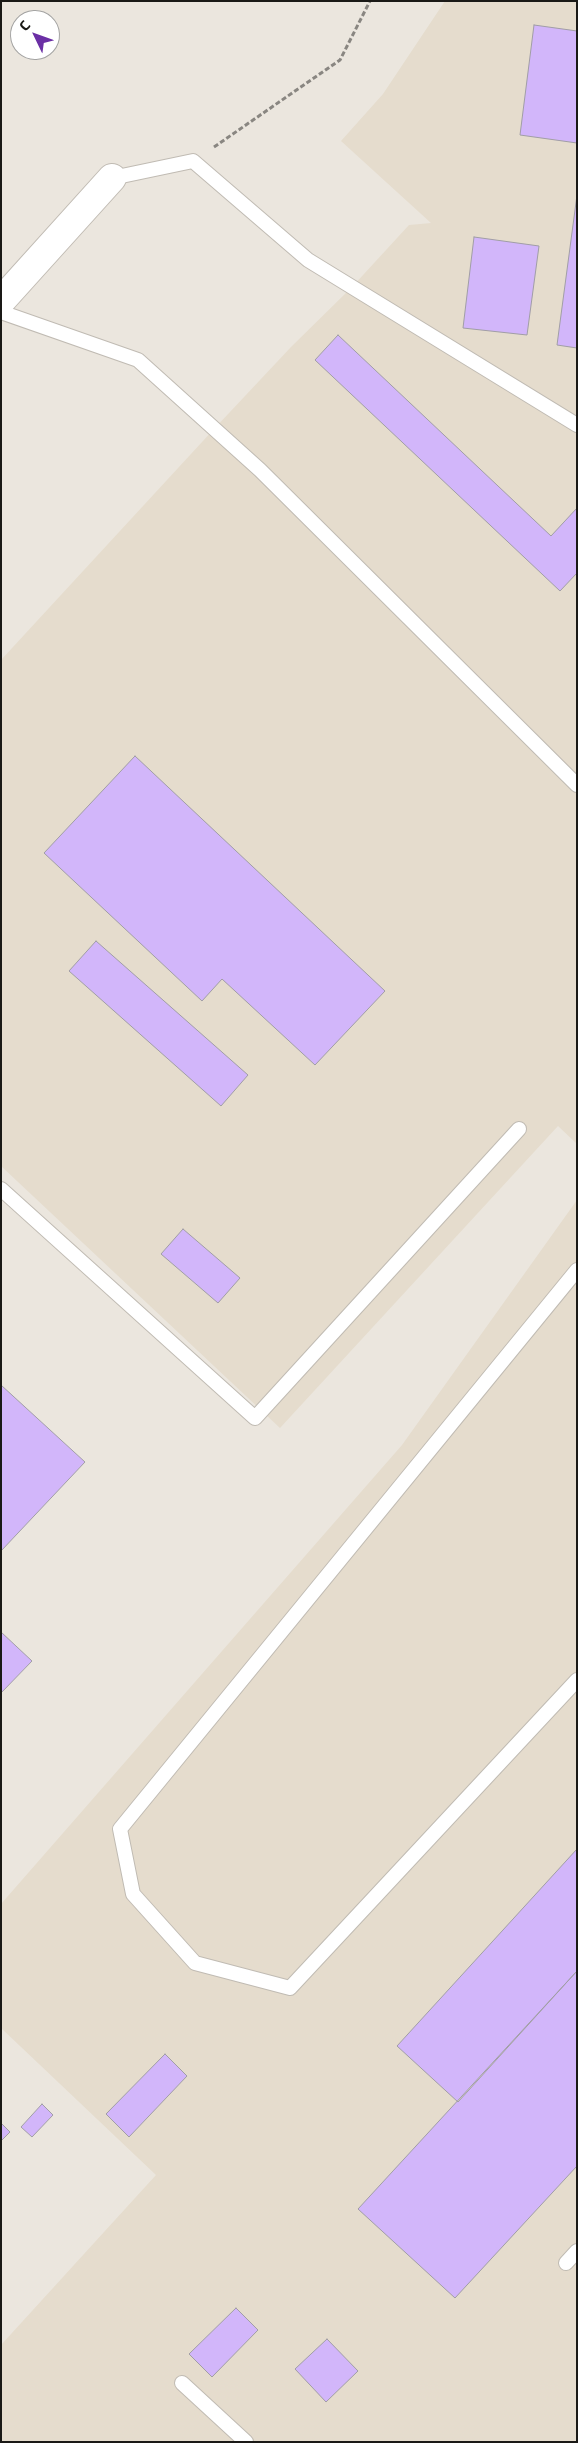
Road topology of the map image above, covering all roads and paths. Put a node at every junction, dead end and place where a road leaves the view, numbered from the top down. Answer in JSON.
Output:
{"nodes":[{"id":1,"x":370,"y":1,"type":"edge"},
{"id":2,"x":194,"y":160,"type":"junction"},
{"id":3,"x":112,"y":178,"type":"joint"},
{"id":4,"x":1,"y":301,"type":"edge"},
{"id":5,"x":1,"y":312,"type":"edge"},
{"id":6,"x":577,"y":426,"type":"edge"},
{"id":7,"x":577,"y":785,"type":"edge"},
{"id":8,"x":519,"y":1129,"type":"dead end"},
{"id":9,"x":1,"y":1189,"type":"edge"},
{"id":10,"x":577,"y":1270,"type":"edge"},
{"id":11,"x":577,"y":1680,"type":"edge"},
{"id":12,"x":577,"y":2251,"type":"edge"},
{"id":13,"x":566,"y":2263,"type":"dead end"},
{"id":14,"x":182,"y":2383,"type":"dead end"},
{"id":15,"x":246,"y":2442,"type":"edge"}],
"edges":[{"from":1,"to":2,"type":"path"},
{"from":2,"to":3,"type":"lane"},
{"from":2,"to":6,"type":"lane"},
{"from":3,"to":4,"type":"street"},
{"from":5,"to":7,"type":"lane"},
{"from":8,"to":9,"type":"lane"},
{"from":10,"to":11,"type":"lane"},
{"from":12,"to":13,"type":"lane"},
{"from":14,"to":15,"type":"lane"}]}
